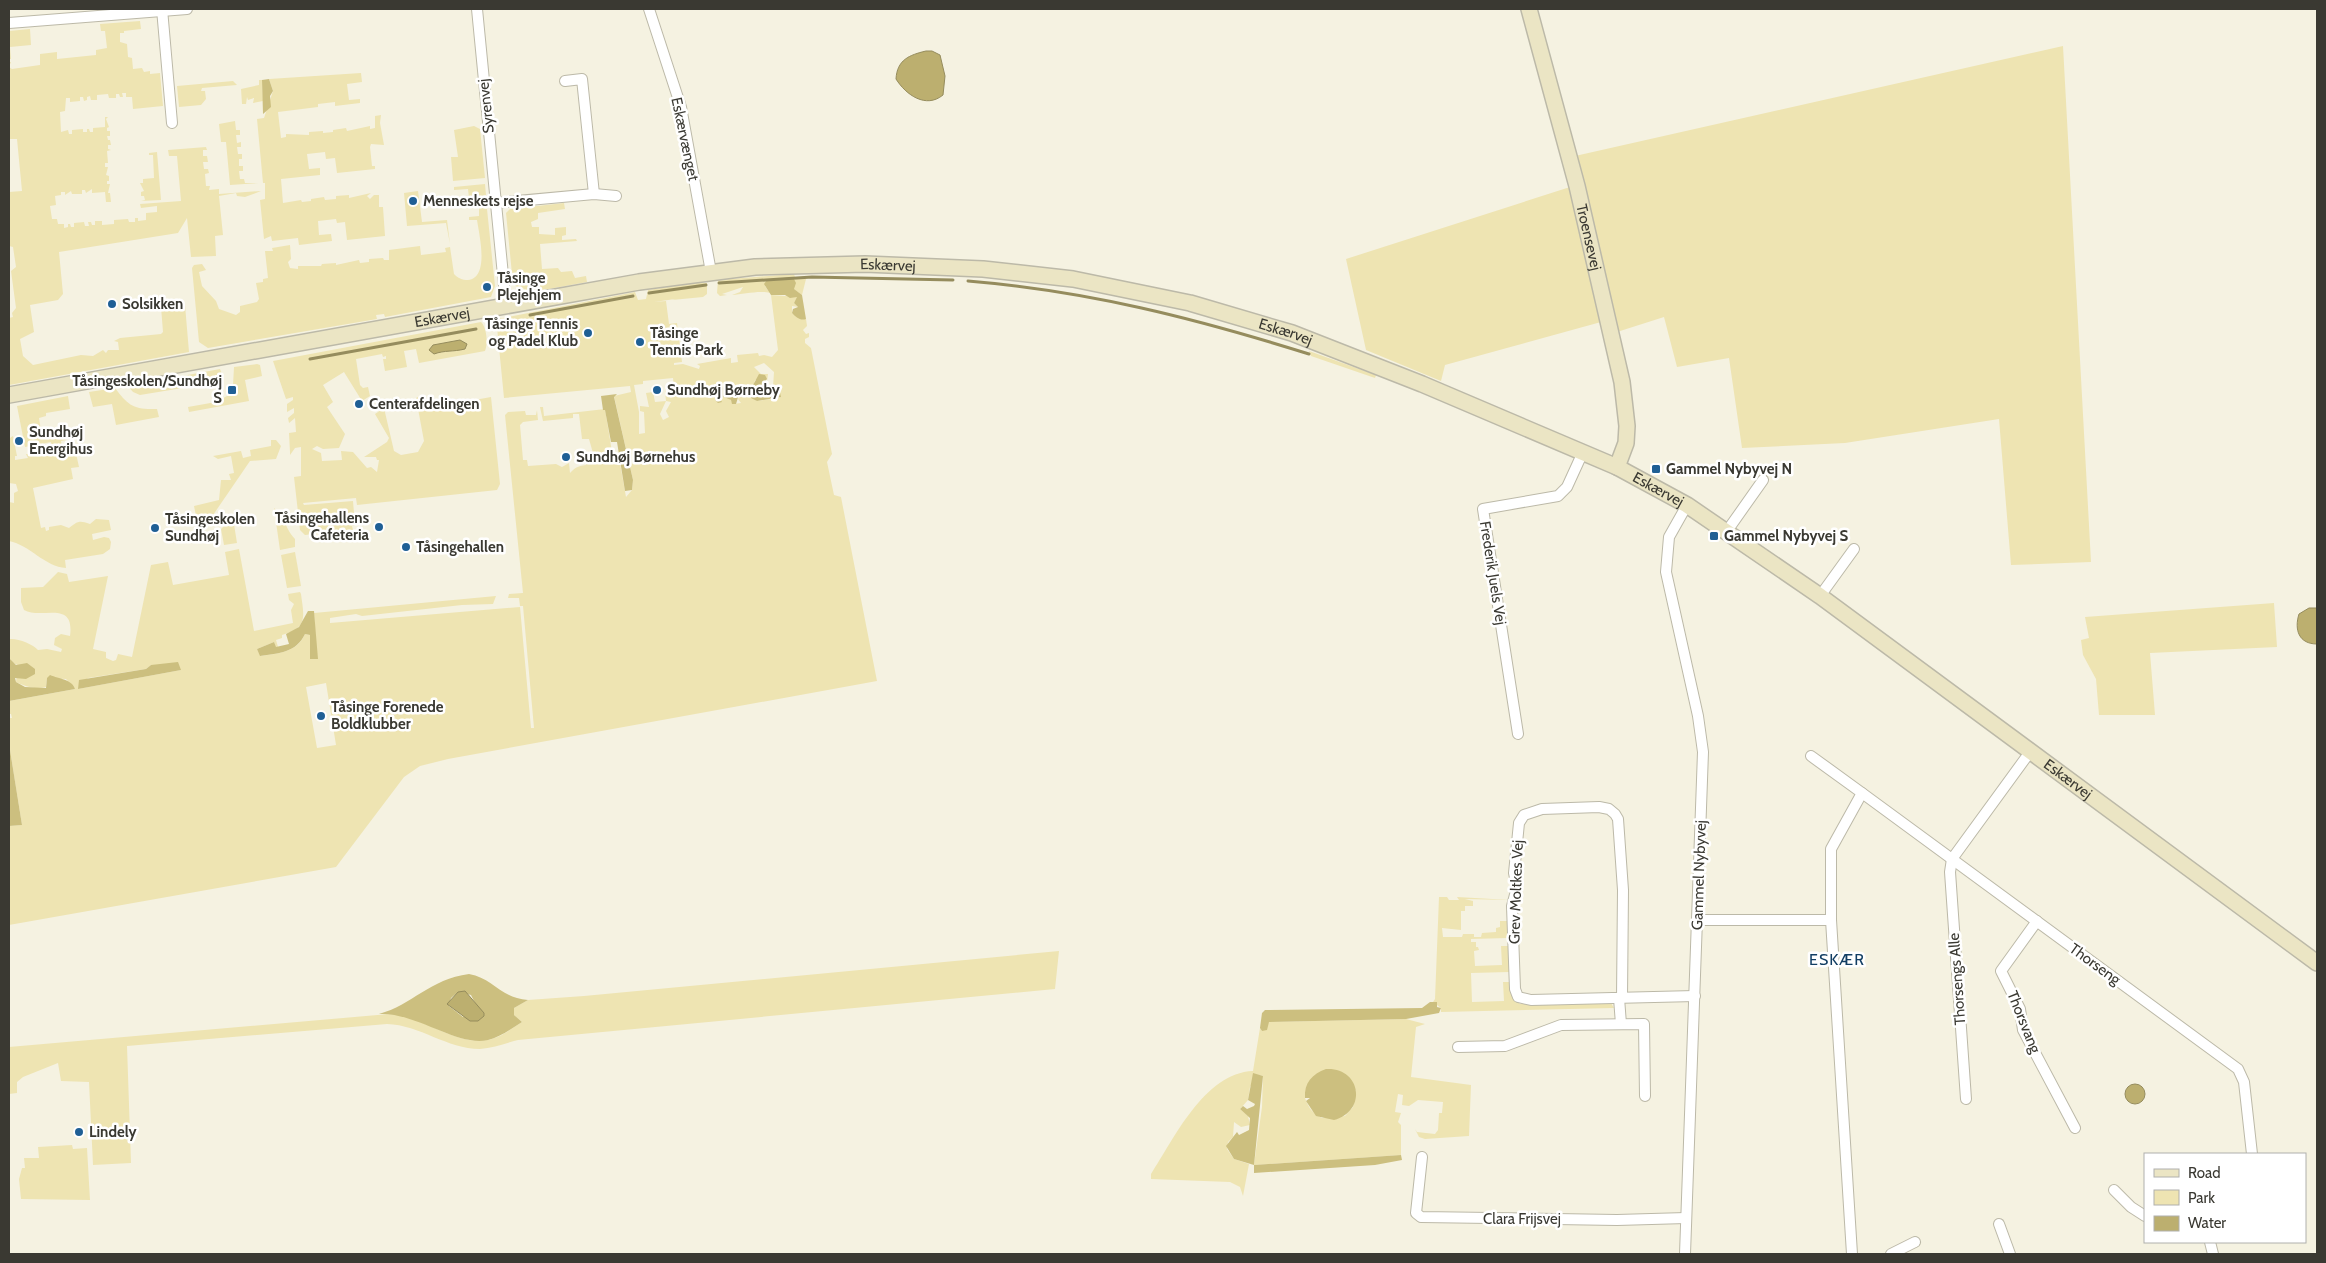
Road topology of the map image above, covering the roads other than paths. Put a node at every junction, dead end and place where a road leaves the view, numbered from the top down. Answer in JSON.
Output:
{"nodes":[{"id":1,"x":187,"y":9,"type":"edge"},
{"id":2,"x":477,"y":9,"type":"edge"},
{"id":3,"x":649,"y":9,"type":"edge"},
{"id":4,"x":1529,"y":9,"type":"edge"},
{"id":5,"x":162,"y":10,"type":"edge"},
{"id":6,"x":9,"y":23,"type":"edge"},
{"id":7,"x":564,"y":80,"type":"dead end"},
{"id":8,"x":172,"y":123,"type":"dead end"},
{"id":9,"x":594,"y":194,"type":"junction"},
{"id":10,"x":616,"y":196,"type":"dead end"},
{"id":11,"x":496,"y":204,"type":"junction"},
{"id":12,"x":711,"y":272,"type":"junction"},
{"id":13,"x":506,"y":306,"type":"junction"},
{"id":14,"x":9,"y":395,"type":"edge"},
{"id":15,"x":1583,"y":452,"type":"junction"},
{"id":16,"x":1617,"y":467,"type":"junction"},
{"id":17,"x":1763,"y":480,"type":"dead end"},
{"id":18,"x":1687,"y":505,"type":"junction"},
{"id":19,"x":1727,"y":531,"type":"junction"},
{"id":20,"x":1854,"y":548,"type":"dead end"},
{"id":21,"x":1820,"y":596,"type":"junction"},
{"id":22,"x":1518,"y":734,"type":"dead end"},
{"id":23,"x":2030,"y":752,"type":"junction"},
{"id":24,"x":1811,"y":756,"type":"dead end"},
{"id":25,"x":1862,"y":793,"type":"junction"},
{"id":26,"x":1952,"y":859,"type":"junction"},
{"id":27,"x":1697,"y":920,"type":"junction"},
{"id":28,"x":1831,"y":920,"type":"junction"},
{"id":29,"x":2037,"y":921,"type":"junction"},
{"id":30,"x":2317,"y":963,"type":"edge"},
{"id":31,"x":1694,"y":996,"type":"junction"},
{"id":32,"x":1620,"y":998,"type":"junction"},
{"id":33,"x":1621,"y":1024,"type":"junction"},
{"id":34,"x":1458,"y":1047,"type":"dead end"},
{"id":35,"x":1644,"y":1096,"type":"dead end"},
{"id":36,"x":1966,"y":1099,"type":"dead end"},
{"id":37,"x":2075,"y":1128,"type":"dead end"},
{"id":38,"x":2252,"y":1153,"type":"edge"},
{"id":39,"x":1422,"y":1158,"type":"dead end"},
{"id":40,"x":2114,"y":1190,"type":"dead end"},
{"id":41,"x":2144,"y":1215,"type":"edge"},
{"id":42,"x":1686,"y":1218,"type":"junction"},
{"id":43,"x":1999,"y":1224,"type":"dead end"},
{"id":44,"x":1915,"y":1242,"type":"dead end"},
{"id":45,"x":1685,"y":1254,"type":"edge"},
{"id":46,"x":1852,"y":1254,"type":"edge"},
{"id":47,"x":1890,"y":1254,"type":"edge"},
{"id":48,"x":2010,"y":1254,"type":"edge"}],
"edges":[{"from":1,"to":5,"type":"street"},
{"from":2,"to":11,"type":"street","name":"Syrenvej"},
{"from":3,"to":12,"type":"street","name":"Eskærvænget"},
{"from":4,"to":16,"type":"street","name":"Troensevej"},
{"from":5,"to":6,"type":"street"},
{"from":5,"to":8,"type":"street"},
{"from":7,"to":9,"type":"street"},
{"from":9,"to":10,"type":"street"},
{"from":9,"to":11,"type":"street"},
{"from":11,"to":13,"type":"street","name":"Syrenvej"},
{"from":12,"to":13,"type":"street","name":"Eskærvej"},
{"from":12,"to":15,"type":"street","name":"Eskærvej"},
{"from":13,"to":14,"type":"street","name":"Eskærvej"},
{"from":15,"to":16,"type":"street","name":"Eskærvej"},
{"from":15,"to":22,"type":"street","name":"Frederik Juels Vej"},
{"from":16,"to":18,"type":"street","name":"Eskærvej"},
{"from":17,"to":19,"type":"street"},
{"from":18,"to":19,"type":"street","name":"Eskærvej"},
{"from":18,"to":27,"type":"street","name":"Gammel Nybyvej"},
{"from":19,"to":21,"type":"street","name":"Eskærvej"},
{"from":20,"to":21,"type":"street"},
{"from":21,"to":23,"type":"street","name":"Eskærvej"},
{"from":23,"to":26,"type":"street"},
{"from":23,"to":30,"type":"street","name":"Eskærvej"},
{"from":24,"to":25,"type":"street","name":"Thorseng"},
{"from":25,"to":26,"type":"street","name":"Thorseng"},
{"from":25,"to":28,"type":"street"},
{"from":26,"to":29,"type":"street","name":"Thorseng"},
{"from":26,"to":36,"type":"street","name":"Thorsengs Alle"},
{"from":27,"to":28,"type":"street"},
{"from":27,"to":31,"type":"street","name":"Gammel Nybyvej"},
{"from":28,"to":46,"type":"street"},
{"from":29,"to":37,"type":"street","name":"Thorsvang"},
{"from":29,"to":38,"type":"street","name":"Thorseng"},
{"from":31,"to":32,"type":"street","name":"Grev Moltkes Vej"},
{"from":31,"to":42,"type":"street","name":"Gammel Nybyvej"},
{"from":32,"to":32,"type":"street","name":"Grev Moltkes Vej"},
{"from":32,"to":33,"type":"street","name":"Grev Moltkes Vej"},
{"from":33,"to":34,"type":"street"},
{"from":33,"to":35,"type":"street"},
{"from":39,"to":42,"type":"street","name":"Clara Frijsvej"},
{"from":40,"to":41,"type":"street"},
{"from":42,"to":45,"type":"street","name":"Gammel Nybyvej"},
{"from":43,"to":48,"type":"street"},
{"from":44,"to":47,"type":"street"}]}
